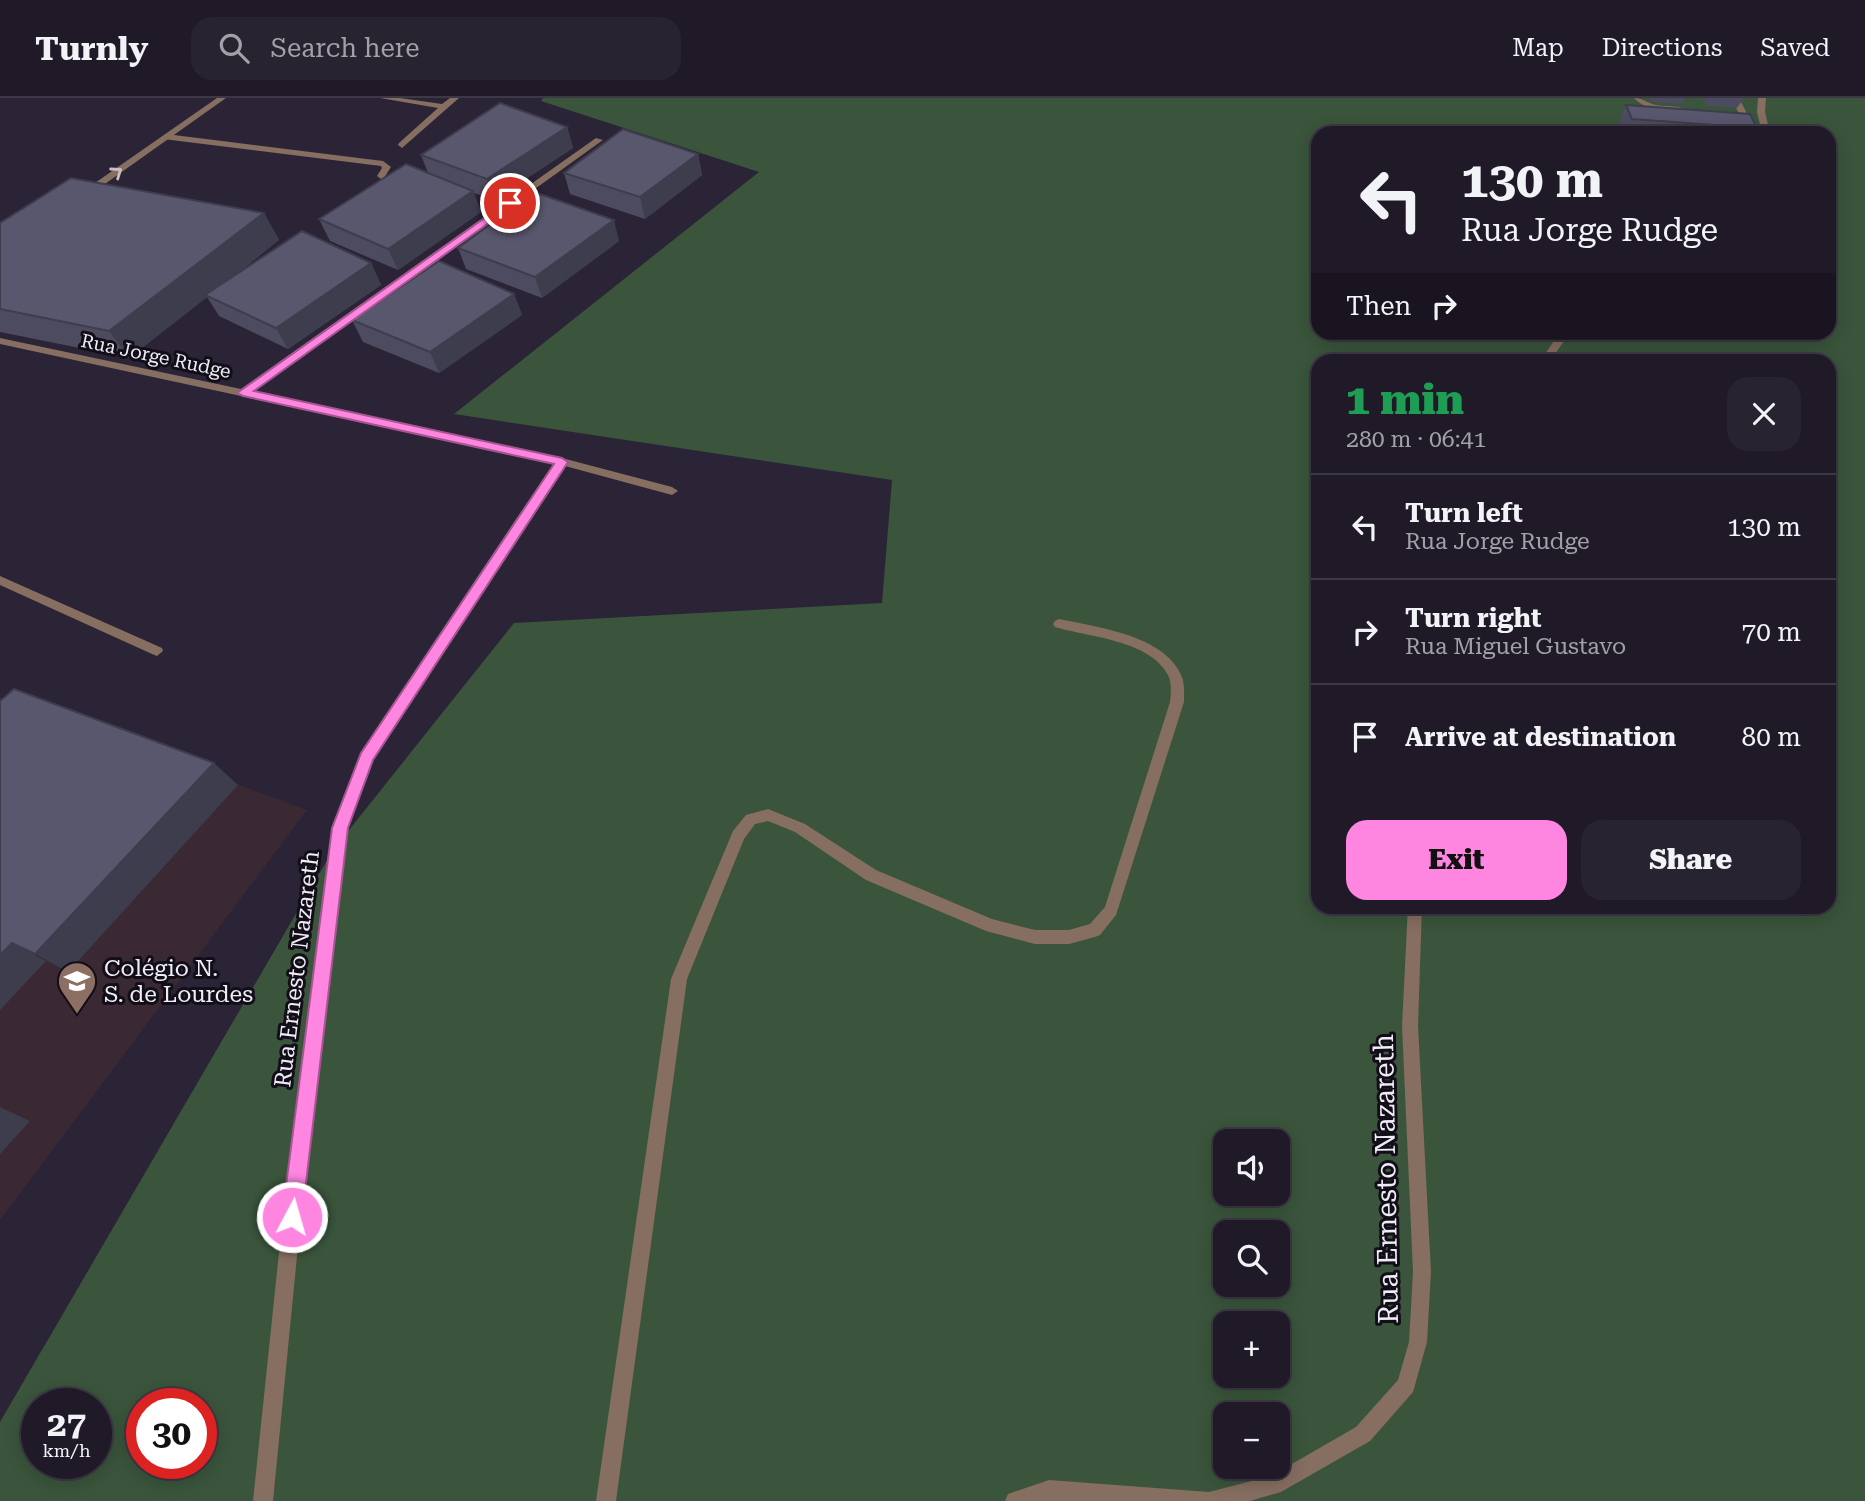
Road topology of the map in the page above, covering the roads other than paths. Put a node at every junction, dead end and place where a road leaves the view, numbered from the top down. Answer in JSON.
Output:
{"nodes":[{"id":1,"x":222,"y":98,"type":"edge"},
{"id":2,"x":384,"y":98,"type":"edge"},
{"id":3,"x":455,"y":98,"type":"edge"},
{"id":4,"x":1638,"y":98,"type":"edge"},
{"id":5,"x":1735,"y":98,"type":"edge"},
{"id":6,"x":1762,"y":98,"type":"edge"},
{"id":7,"x":444,"y":107,"type":"junction"},
{"id":8,"x":1692,"y":110,"type":"edge"},
{"id":9,"x":1731,"y":114,"type":"edge"},
{"id":10,"x":1744,"y":115,"type":"junction"},
{"id":11,"x":1750,"y":126,"type":"edge"},
{"id":12,"x":1764,"y":126,"type":"edge"},
{"id":13,"x":166,"y":137,"type":"junction"},
{"id":14,"x":599,"y":140,"type":"dead end"},
{"id":15,"x":402,"y":145,"type":"dead end"},
{"id":16,"x":381,"y":176,"type":"edge"},
{"id":17,"x":78,"y":199,"type":"edge"},
{"id":18,"x":0,"y":341,"type":"edge"},
{"id":19,"x":243,"y":393,"type":"junction"},
{"id":20,"x":562,"y":462,"type":"junction"},
{"id":21,"x":672,"y":491,"type":"dead end"},
{"id":22,"x":0,"y":580,"type":"edge"},
{"id":23,"x":1059,"y":624,"type":"dead end"},
{"id":24,"x":157,"y":652,"type":"dead end"},
{"id":25,"x":1415,"y":914,"type":"edge"},
{"id":26,"x":263,"y":1501,"type":"edge"},
{"id":27,"x":606,"y":1501,"type":"edge"},
{"id":28,"x":1015,"y":1501,"type":"edge"},
{"id":29,"x":1209,"y":1501,"type":"edge"}],
"edges":[{"from":1,"to":13,"type":"street"},
{"from":2,"to":7,"type":"street"},
{"from":3,"to":7,"type":"street"},
{"from":4,"to":8,"type":"street"},
{"from":5,"to":10,"type":"street"},
{"from":6,"to":12,"type":"street"},
{"from":7,"to":15,"type":"street"},
{"from":9,"to":10,"type":"street"},
{"from":10,"to":11,"type":"street"},
{"from":13,"to":16,"type":"street"},
{"from":17,"to":13,"type":"street","one_way":true},
{"from":14,"to":19,"type":"street"},
{"from":18,"to":19,"type":"street","name":"Rua Jorge Rudge"},
{"from":19,"to":20,"type":"street","name":"Rua Jorge Rudge"},
{"from":20,"to":21,"type":"street","name":"Rua Jorge Rudge"},
{"from":20,"to":26,"type":"street","name":"Rua Ernesto Nazareth"},
{"from":22,"to":24,"type":"street"},
{"from":23,"to":27,"type":"street"},
{"from":25,"to":29,"type":"street","name":"Rua Ernesto Nazareth"},
{"from":28,"to":29,"type":"street","name":"Rua Ernesto Nazareth"}]}
